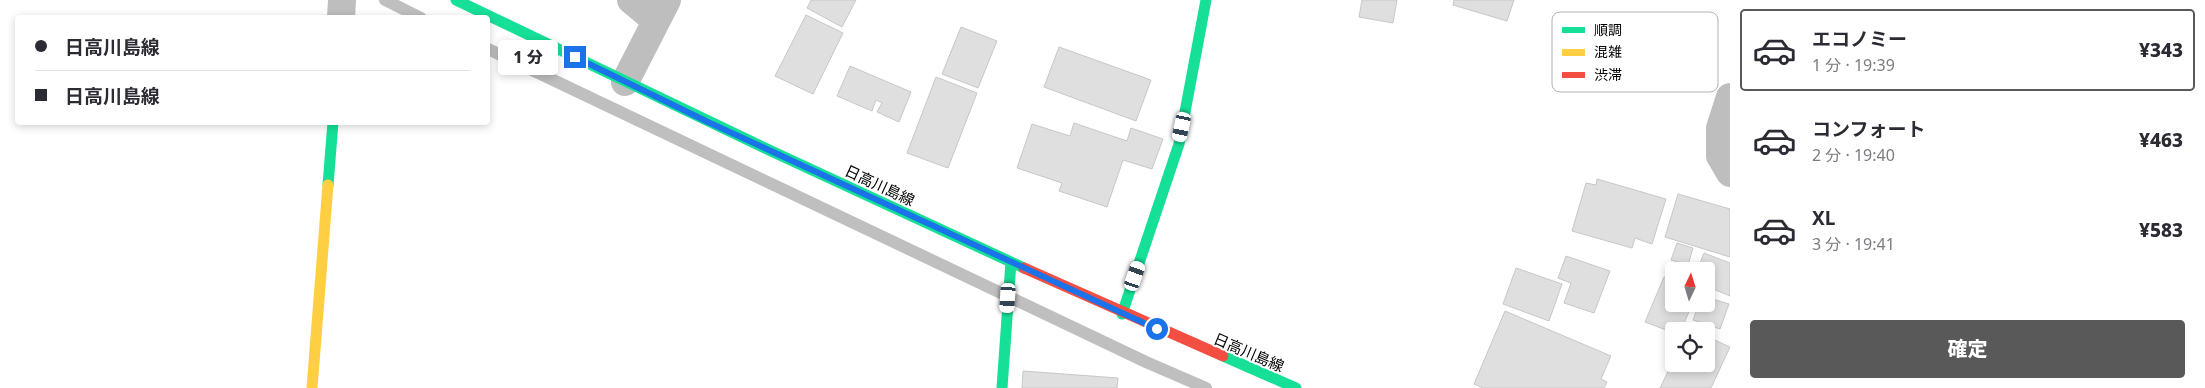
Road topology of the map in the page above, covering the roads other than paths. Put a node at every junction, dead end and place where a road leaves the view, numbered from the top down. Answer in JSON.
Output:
{"nodes":[{"id":1,"x":342,"y":0,"type":"edge"},
{"id":2,"x":456,"y":0,"type":"edge"},
{"id":3,"x":631,"y":0,"type":"edge"},
{"id":4,"x":1206,"y":0,"type":"edge"},
{"id":5,"x":661,"y":10,"type":"edge"},
{"id":6,"x":341,"y":15,"type":"edge"},
{"id":7,"x":487,"y":15,"type":"edge"},
{"id":8,"x":490,"y":16,"type":"edge"},
{"id":9,"x":625,"y":82,"type":"junction"},
{"id":10,"x":1730,"y":97,"type":"edge"},
{"id":11,"x":333,"y":125,"type":"edge"},
{"id":12,"x":1730,"y":173,"type":"edge"},
{"id":13,"x":1011,"y":262,"type":"junction"},
{"id":14,"x":1122,"y":314,"type":"junction"},
{"id":15,"x":312,"y":388,"type":"edge"},
{"id":16,"x":1002,"y":388,"type":"edge"},
{"id":17,"x":1296,"y":388,"type":"edge"}],
"edges":[{"from":1,"to":6,"type":"street"},
{"from":2,"to":7,"type":"main road","name":"日高川島線"},
{"from":3,"to":5,"type":"street"},
{"from":4,"to":14,"type":"main road"},
{"from":5,"to":9,"type":"street"},
{"from":8,"to":9,"type":"main road","name":"日高川島線"},
{"from":9,"to":13,"type":"main road","name":"日高川島線"},
{"from":10,"to":12,"type":"street"},
{"from":11,"to":15,"type":"main road"},
{"from":13,"to":14,"type":"main road","name":"日高川島線"},
{"from":13,"to":16,"type":"main road"},
{"from":14,"to":17,"type":"main road","name":"日高川島線"}]}
